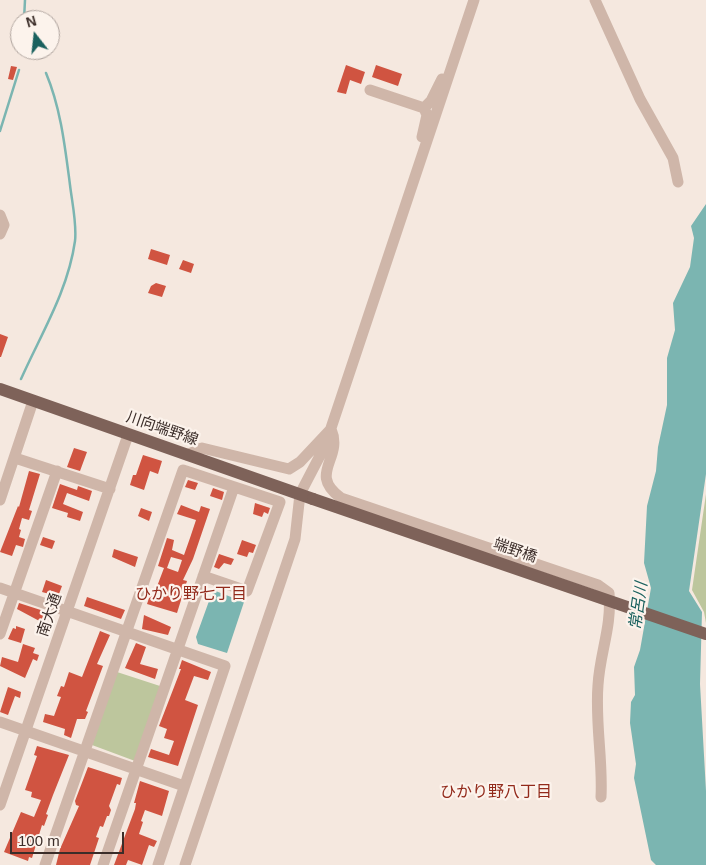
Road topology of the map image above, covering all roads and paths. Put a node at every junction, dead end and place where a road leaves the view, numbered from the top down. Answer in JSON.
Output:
{"nodes":[{"id":1,"x":474,"y":0,"type":"edge"},
{"id":2,"x":595,"y":0,"type":"edge"},
{"id":3,"x":451,"y":71,"type":"junction"},
{"id":4,"x":370,"y":90,"type":"dead end"},
{"id":5,"x":424,"y":108,"type":"junction"},
{"id":6,"x":421,"y":159,"type":"junction"},
{"id":7,"x":678,"y":182,"type":"dead end"},
{"id":8,"x":0,"y":215,"type":"edge"},
{"id":9,"x":0,"y":234,"type":"edge"},
{"id":10,"x":0,"y":389,"type":"edge"},
{"id":11,"x":34,"y":401,"type":"junction"},
{"id":12,"x":331,"y":429,"type":"junction"},
{"id":13,"x":128,"y":435,"type":"junction"},
{"id":14,"x":186,"y":455,"type":"junction"},
{"id":15,"x":14,"y":458,"type":"junction"},
{"id":16,"x":57,"y":471,"type":"junction"},
{"id":17,"x":234,"y":487,"type":"junction"},
{"id":18,"x":110,"y":489,"type":"junction"},
{"id":19,"x":300,"y":494,"type":"junction"},
{"id":20,"x":0,"y":500,"type":"edge"},
{"id":21,"x":313,"y":500,"type":"joint"},
{"id":22,"x":203,"y":576,"type":"junction"},
{"id":23,"x":0,"y":588,"type":"edge"},
{"id":24,"x":14,"y":593,"type":"junction"},
{"id":25,"x":68,"y":611,"type":"junction"},
{"id":26,"x":127,"y":631,"type":"junction"},
{"id":27,"x":0,"y":634,"type":"edge"},
{"id":28,"x":706,"y":634,"type":"edge"},
{"id":29,"x":178,"y":650,"type":"junction"},
{"id":30,"x":0,"y":722,"type":"edge"},
{"id":31,"x":25,"y":732,"type":"junction"},
{"id":32,"x":85,"y":750,"type":"junction"},
{"id":33,"x":137,"y":769,"type":"junction"},
{"id":34,"x":184,"y":786,"type":"junction"},
{"id":35,"x":601,"y":797,"type":"dead end"},
{"id":36,"x":0,"y":805,"type":"edge"},
{"id":37,"x":45,"y":865,"type":"edge"},
{"id":38,"x":104,"y":865,"type":"edge"},
{"id":39,"x":158,"y":865,"type":"edge"},
{"id":40,"x":185,"y":865,"type":"edge"}],
"edges":[{"from":1,"to":3,"type":"street"},
{"from":2,"to":7,"type":"street"},
{"from":3,"to":5,"type":"street"},
{"from":3,"to":6,"type":"street"},
{"from":4,"to":5,"type":"street"},
{"from":5,"to":6,"type":"street"},
{"from":6,"to":12,"type":"street"},
{"from":8,"to":9,"type":"street"},
{"from":10,"to":11,"type":"main road","name":"川向端野線"},
{"from":11,"to":13,"type":"main road","name":"川向端野線"},
{"from":11,"to":15,"type":"street"},
{"from":12,"to":14,"type":"street"},
{"from":12,"to":19,"type":"street"},
{"from":12,"to":35,"type":"street"},
{"from":13,"to":14,"type":"main road","name":"川向端野線"},
{"from":13,"to":18,"type":"street","name":"南大通"},
{"from":14,"to":19,"type":"main road","name":"川向端野線"},
{"from":15,"to":16,"type":"street"},
{"from":15,"to":20,"type":"street"},
{"from":16,"to":18,"type":"street"},
{"from":16,"to":24,"type":"street"},
{"from":17,"to":22,"type":"street"},
{"from":17,"to":22,"type":"street"},
{"from":17,"to":26,"type":"street"},
{"from":18,"to":25,"type":"street","name":"南大通"},
{"from":19,"to":21,"type":"main road","name":"川向端野線"},
{"from":19,"to":40,"type":"street"},
{"from":21,"to":28,"type":"main road","name":"端野橋","bridge":true},
{"from":22,"to":29,"type":"street"},
{"from":23,"to":24,"type":"street"},
{"from":24,"to":25,"type":"street"},
{"from":24,"to":27,"type":"street"},
{"from":25,"to":26,"type":"street"},
{"from":25,"to":31,"type":"street","name":"南大通"},
{"from":26,"to":29,"type":"street"},
{"from":26,"to":32,"type":"street"},
{"from":29,"to":33,"type":"street"},
{"from":29,"to":34,"type":"street"},
{"from":30,"to":31,"type":"street"},
{"from":31,"to":32,"type":"street"},
{"from":31,"to":36,"type":"street","name":"南大通"},
{"from":32,"to":33,"type":"street"},
{"from":32,"to":37,"type":"street"},
{"from":33,"to":34,"type":"street"},
{"from":33,"to":38,"type":"street"},
{"from":34,"to":39,"type":"street"}]}
